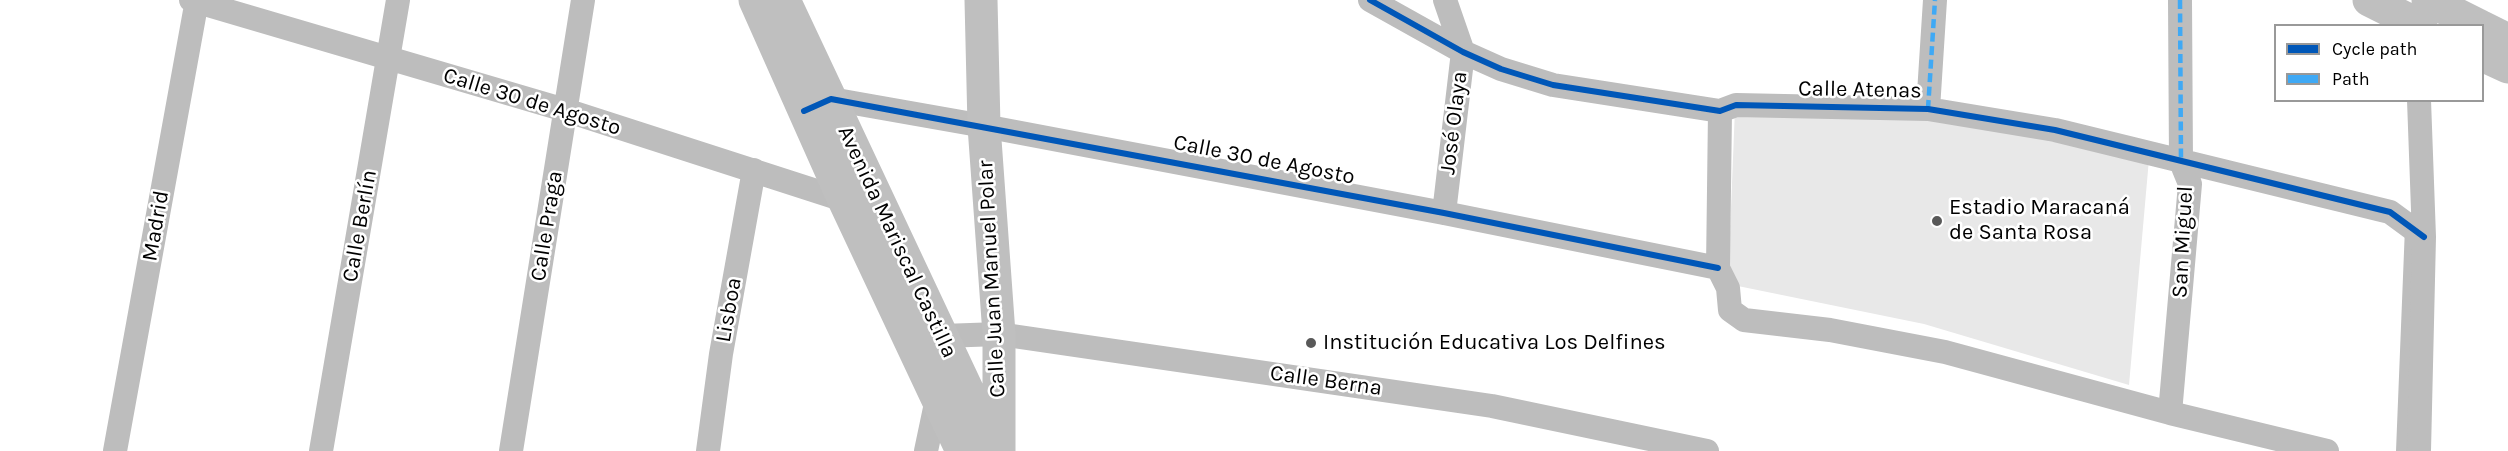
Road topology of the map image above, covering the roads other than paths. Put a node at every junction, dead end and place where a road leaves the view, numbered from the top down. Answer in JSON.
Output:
{"nodes":[{"id":1,"x":398,"y":0,"type":"edge"},
{"id":2,"x":583,"y":0,"type":"edge"},
{"id":3,"x":755,"y":0,"type":"edge"},
{"id":4,"x":784,"y":0,"type":"edge"},
{"id":5,"x":981,"y":0,"type":"edge"},
{"id":6,"x":1370,"y":0,"type":"edge"},
{"id":7,"x":1444,"y":0,"type":"edge"},
{"id":8,"x":1935,"y":0,"type":"edge"},
{"id":9,"x":2180,"y":0,"type":"edge"},
{"id":10,"x":2369,"y":0,"type":"edge"},
{"id":11,"x":195,"y":1,"type":"edge"},
{"id":12,"x":2421,"y":19,"type":"edge"},
{"id":13,"x":2464,"y":24,"type":"edge"},
{"id":14,"x":2484,"y":27,"type":"edge"},
{"id":15,"x":2508,"y":39,"type":"edge"},
{"id":16,"x":1463,"y":52,"type":"junction"},
{"id":17,"x":2484,"y":56,"type":"edge"},
{"id":18,"x":388,"y":59,"type":"junction"},
{"id":19,"x":2508,"y":68,"type":"edge"},
{"id":20,"x":2419,"y":102,"type":"edge"},
{"id":21,"x":818,"y":105,"type":"junction"},
{"id":22,"x":565,"y":110,"type":"junction"},
{"id":23,"x":1928,"y":110,"type":"junction"},
{"id":24,"x":1720,"y":111,"type":"junction"},
{"id":25,"x":984,"y":126,"type":"junction"},
{"id":26,"x":2181,"y":162,"type":"junction"},
{"id":27,"x":754,"y":170,"type":"junction"},
{"id":28,"x":858,"y":195,"type":"junction"},
{"id":29,"x":1444,"y":213,"type":"junction"},
{"id":30,"x":2417,"y":232,"type":"junction"},
{"id":31,"x":1718,"y":268,"type":"junction"},
{"id":32,"x":999,"y":334,"type":"junction"},
{"id":33,"x":946,"y":347,"type":"junction"},
{"id":34,"x":937,"y":399,"type":"junction"},
{"id":35,"x":2170,"y":413,"type":"junction"},
{"id":36,"x":966,"y":449,"type":"edge"},
{"id":37,"x":115,"y":451,"type":"edge"},
{"id":38,"x":321,"y":451,"type":"edge"},
{"id":39,"x":511,"y":451,"type":"edge"},
{"id":40,"x":708,"y":451,"type":"edge"},
{"id":41,"x":926,"y":451,"type":"edge"},
{"id":42,"x":997,"y":451,"type":"edge"},
{"id":43,"x":1707,"y":451,"type":"edge"},
{"id":44,"x":2326,"y":451,"type":"edge"},
{"id":45,"x":2402,"y":451,"type":"edge"},
{"id":46,"x":2419,"y":451,"type":"edge"}],
"edges":[{"from":1,"to":18,"type":"street","name":"Calle Berlín"},
{"from":2,"to":22,"type":"street","name":"Calle Praga"},
{"from":3,"to":21,"type":"main road","name":"Avenida Mariscal Castilla"},
{"from":4,"to":21,"type":"main road","name":"Avenida Mariscal Castilla"},
{"from":5,"to":25,"type":"main road","name":"Calle Juan Manuel Polar"},
{"from":6,"to":16,"type":"street","name":"Calle Atenas"},
{"from":7,"to":16,"type":"street","name":"José Olaya"},
{"from":8,"to":23,"type":"street"},
{"from":9,"to":26,"type":"street","name":"San Miguel"},
{"from":10,"to":12,"type":"main road"},
{"from":11,"to":18,"type":"street","name":"Calle 30 de Agosto"},
{"from":11,"to":37,"type":"street","name":"Madrid"},
{"from":12,"to":13,"type":"main road"},
{"from":14,"to":15,"type":"main road"},
{"from":16,"to":24,"type":"street","name":"Calle Atenas"},
{"from":16,"to":29,"type":"street","name":"José Olaya"},
{"from":17,"to":19,"type":"main road"},
{"from":18,"to":22,"type":"street","name":"Calle 30 de Agosto"},
{"from":18,"to":38,"type":"street","name":"Calle Berlín"},
{"from":20,"to":30,"type":"street"},
{"from":21,"to":25,"type":"street","name":"Calle 30 de Agosto"},
{"from":21,"to":28,"type":"main road","name":"Avenida Mariscal Castilla"},
{"from":22,"to":27,"type":"street","name":"Calle 30 de Agosto"},
{"from":22,"to":39,"type":"street","name":"Calle Praga"},
{"from":23,"to":24,"type":"street","name":"Calle Atenas"},
{"from":23,"to":26,"type":"street","name":"Calle Atenas"},
{"from":24,"to":31,"type":"street"},
{"from":25,"to":29,"type":"street","name":"Calle 30 de Agosto"},
{"from":25,"to":32,"type":"main road","name":"Calle Juan Manuel Polar"},
{"from":26,"to":30,"type":"street","name":"Calle Atenas"},
{"from":26,"to":35,"type":"street","name":"San Miguel"},
{"from":27,"to":28,"type":"street","name":"Calle 30 de Agosto"},
{"from":27,"to":40,"type":"street","name":"Lisboa"},
{"from":28,"to":33,"type":"main road","name":"Avenida Mariscal Castilla"},
{"from":28,"to":34,"type":"main road","name":"Avenida Mariscal Castilla"},
{"from":29,"to":31,"type":"street","name":"Calle 30 de Agosto"},
{"from":30,"to":45,"type":"lane"},
{"from":30,"to":46,"type":"street"},
{"from":31,"to":35,"type":"street"},
{"from":32,"to":33,"type":"street","name":"Calle Berna"},
{"from":32,"to":42,"type":"main road","name":"Calle Juan Manuel Polar"},
{"from":32,"to":43,"type":"street","name":"Calle Berna"},
{"from":33,"to":34,"type":"street"},
{"from":33,"to":42,"type":"main road","name":"Avenida Mariscal Castilla"},
{"from":34,"to":36,"type":"main road","name":"Avenida Mariscal Castilla"},
{"from":34,"to":41,"type":"street"},
{"from":35,"to":44,"type":"street"}]}
